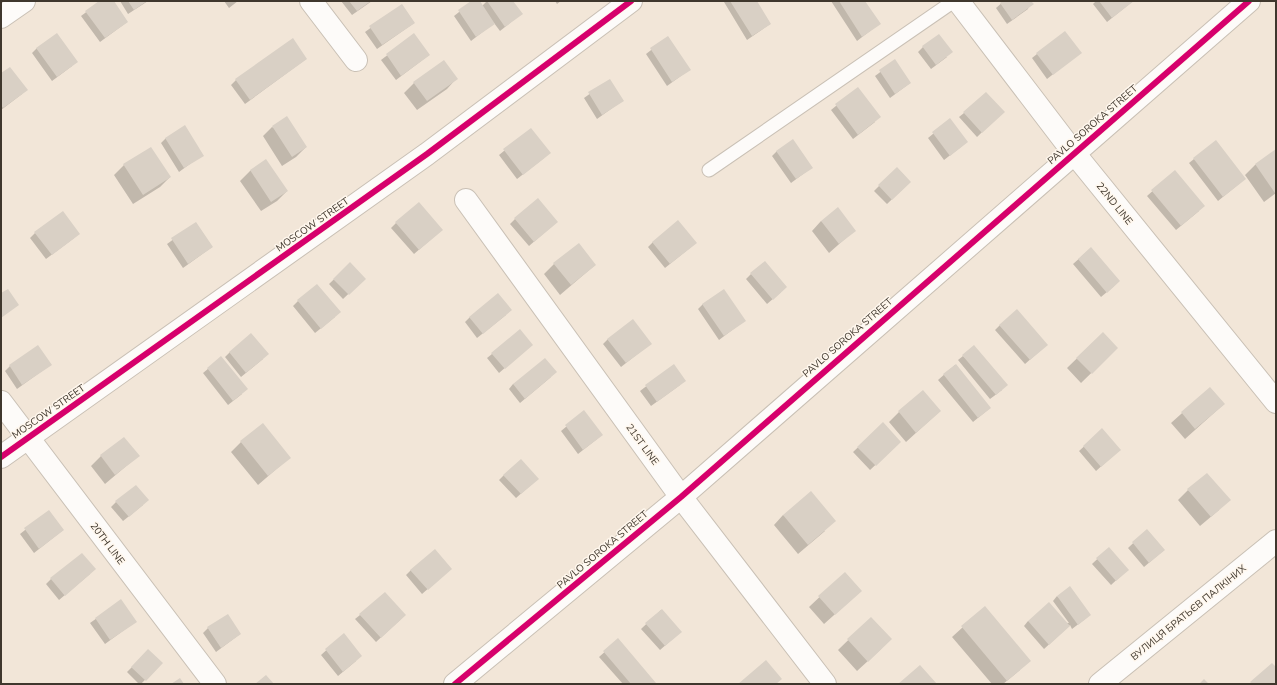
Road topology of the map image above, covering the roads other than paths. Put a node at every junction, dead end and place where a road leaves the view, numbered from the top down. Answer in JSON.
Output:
{"nodes":[{"id":1,"x":24,"y":1,"type":"edge"},
{"id":2,"x":311,"y":1,"type":"edge"},
{"id":3,"x":631,"y":1,"type":"edge"},
{"id":4,"x":954,"y":1,"type":"edge"},
{"id":5,"x":958,"y":1,"type":"edge"},
{"id":6,"x":1249,"y":1,"type":"edge"},
{"id":7,"x":1,"y":17,"type":"edge"},
{"id":8,"x":356,"y":60,"type":"dead end"},
{"id":9,"x":1074,"y":153,"type":"junction"},
{"id":10,"x":710,"y":170,"type":"dead end"},
{"id":11,"x":466,"y":200,"type":"dead end"},
{"id":12,"x":1,"y":402,"type":"edge"},
{"id":13,"x":1276,"y":402,"type":"edge"},
{"id":14,"x":28,"y":438,"type":"junction"},
{"id":15,"x":1,"y":457,"type":"edge"},
{"id":16,"x":681,"y":497,"type":"junction"},
{"id":17,"x":1276,"y":541,"type":"edge"},
{"id":18,"x":215,"y":684,"type":"edge"},
{"id":19,"x":454,"y":684,"type":"edge"},
{"id":20,"x":825,"y":684,"type":"edge"},
{"id":21,"x":1100,"y":684,"type":"edge"}],
"edges":[{"from":1,"to":7,"type":"street"},
{"from":2,"to":8,"type":"street"},
{"from":3,"to":14,"type":"street","name":"MOSCOW STREET"},
{"from":4,"to":10,"type":"lane"},
{"from":5,"to":9,"type":"street","name":"22ND LINE"},
{"from":6,"to":9,"type":"street","name":"PAVLO SOROKA STREET"},
{"from":9,"to":13,"type":"street","name":"22ND LINE"},
{"from":9,"to":16,"type":"street","name":"PAVLO SOROKA STREET"},
{"from":11,"to":16,"type":"street","name":"21ST LINE"},
{"from":12,"to":14,"type":"street","name":"20TH LINE"},
{"from":14,"to":15,"type":"street","name":"MOSCOW STREET"},
{"from":14,"to":18,"type":"street","name":"20TH LINE"},
{"from":16,"to":19,"type":"street","name":"PAVLO SOROKA STREET"},
{"from":16,"to":20,"type":"street","name":"21ST LINE"},
{"from":17,"to":21,"type":"street","name":"ВУЛИЦЯ БРАТЬЄВ ПАЛКІНИХ"}]}
